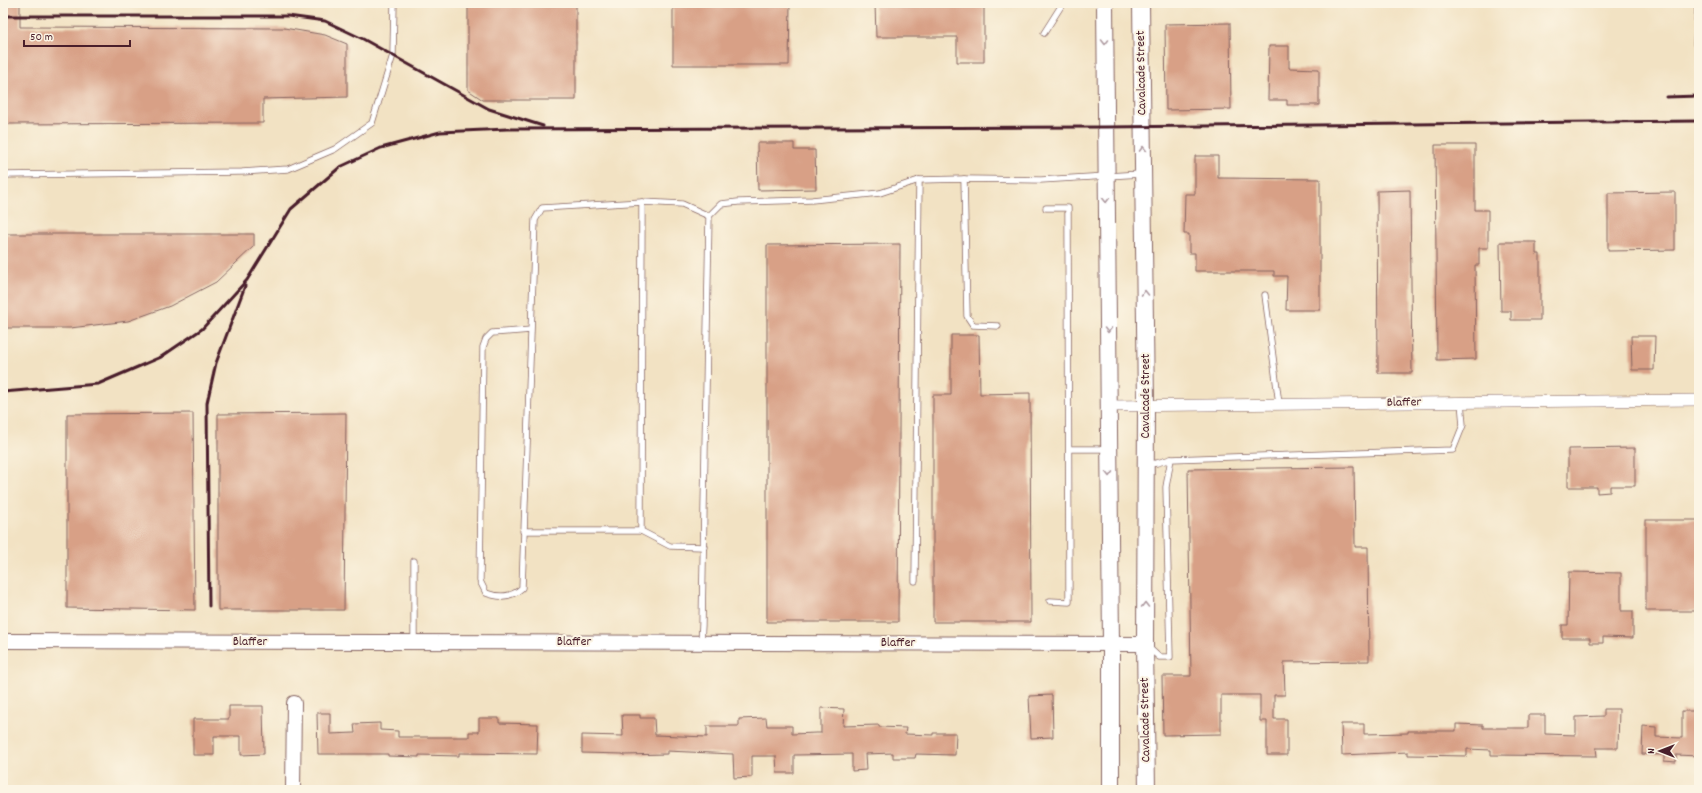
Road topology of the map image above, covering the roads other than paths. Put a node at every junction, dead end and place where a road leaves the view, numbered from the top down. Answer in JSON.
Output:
{"nodes":[{"id":1,"x":394,"y":3,"type":"edge"},
{"id":2,"x":1063,"y":3,"type":"edge"},
{"id":3,"x":1105,"y":3,"type":"edge"},
{"id":4,"x":1141,"y":3,"type":"edge"},
{"id":5,"x":1698,"y":3,"type":"edge"},
{"id":6,"x":1044,"y":34,"type":"dead end"},
{"id":7,"x":1696,"y":44,"type":"dead end"},
{"id":8,"x":1143,"y":174,"type":"junction"},
{"id":9,"x":3,"y":175,"type":"edge"},
{"id":10,"x":1106,"y":176,"type":"junction"},
{"id":11,"x":964,"y":179,"type":"junction"},
{"id":12,"x":919,"y":180,"type":"junction"},
{"id":13,"x":642,"y":202,"type":"junction"},
{"id":14,"x":1046,"y":208,"type":"dead end"},
{"id":15,"x":709,"y":216,"type":"junction"},
{"id":16,"x":1265,"y":295,"type":"dead end"},
{"id":17,"x":998,"y":326,"type":"dead end"},
{"id":18,"x":531,"y":330,"type":"junction"},
{"id":19,"x":1699,"y":400,"type":"edge"},
{"id":20,"x":1461,"y":402,"type":"junction"},
{"id":21,"x":1279,"y":404,"type":"junction"},
{"id":22,"x":1146,"y":405,"type":"junction"},
{"id":23,"x":1109,"y":406,"type":"junction"},
{"id":24,"x":1070,"y":449,"type":"junction"},
{"id":25,"x":1109,"y":449,"type":"junction"},
{"id":26,"x":1171,"y":459,"type":"junction"},
{"id":27,"x":1146,"y":464,"type":"junction"},
{"id":28,"x":524,"y":531,"type":"junction"},
{"id":29,"x":641,"y":531,"type":"junction"},
{"id":30,"x":704,"y":547,"type":"junction"},
{"id":31,"x":414,"y":561,"type":"dead end"},
{"id":32,"x":916,"y":582,"type":"dead end"},
{"id":33,"x":1050,"y":601,"type":"dead end"},
{"id":34,"x":3,"y":641,"type":"edge"},
{"id":35,"x":414,"y":642,"type":"junction"},
{"id":36,"x":700,"y":642,"type":"junction"},
{"id":37,"x":1111,"y":644,"type":"junction"},
{"id":38,"x":1145,"y":644,"type":"junction"},
{"id":39,"x":294,"y":703,"type":"dead end"},
{"id":40,"x":293,"y":790,"type":"edge"},
{"id":41,"x":1111,"y":790,"type":"edge"},
{"id":42,"x":1147,"y":790,"type":"edge"}],
"edges":[{"from":1,"to":9,"type":"lane"},
{"from":2,"to":6,"type":"lane"},
{"from":3,"to":10,"type":"main road","one_way":true},
{"from":8,"to":4,"type":"main road","name":"Cavalcade Street","one_way":true},
{"from":5,"to":7,"type":"lane"},
{"from":8,"to":10,"type":"lane"},
{"from":22,"to":8,"type":"main road","name":"Cavalcade Street","one_way":true},
{"from":10,"to":11,"type":"lane"},
{"from":10,"to":23,"type":"main road","one_way":true},
{"from":11,"to":12,"type":"lane"},
{"from":11,"to":17,"type":"lane"},
{"from":12,"to":15,"type":"lane"},
{"from":12,"to":32,"type":"lane"},
{"from":13,"to":15,"type":"lane"},
{"from":13,"to":18,"type":"lane"},
{"from":13,"to":29,"type":"lane"},
{"from":14,"to":24,"type":"lane"},
{"from":15,"to":30,"type":"lane"},
{"from":16,"to":21,"type":"lane"},
{"from":18,"to":28,"type":"lane"},
{"from":18,"to":28,"type":"lane"},
{"from":19,"to":20,"type":"street","name":"Blaffer"},
{"from":20,"to":21,"type":"street","name":"Blaffer"},
{"from":20,"to":26,"type":"lane"},
{"from":21,"to":22,"type":"street","name":"Blaffer"},
{"from":22,"to":23,"type":"street","name":"Blaffer"},
{"from":22,"to":27,"type":"main road","name":"Cavalcade Street"},
{"from":23,"to":25,"type":"main road"},
{"from":24,"to":25,"type":"lane"},
{"from":24,"to":33,"type":"lane"},
{"from":25,"to":37,"type":"main road","one_way":true},
{"from":26,"to":27,"type":"lane"},
{"from":26,"to":38,"type":"lane"},
{"from":38,"to":27,"type":"main road","name":"Cavalcade Street","one_way":true},
{"from":28,"to":29,"type":"lane"},
{"from":29,"to":30,"type":"lane"},
{"from":30,"to":36,"type":"lane"},
{"from":31,"to":35,"type":"lane"},
{"from":34,"to":35,"type":"street","name":"Blaffer"},
{"from":35,"to":36,"type":"street","name":"Blaffer"},
{"from":36,"to":37,"type":"street","name":"Blaffer"},
{"from":37,"to":38,"type":"street","name":"Blaffer"},
{"from":37,"to":41,"type":"main road"},
{"from":38,"to":42,"type":"main road","name":"Cavalcade Street"},
{"from":39,"to":40,"type":"street"}]}
